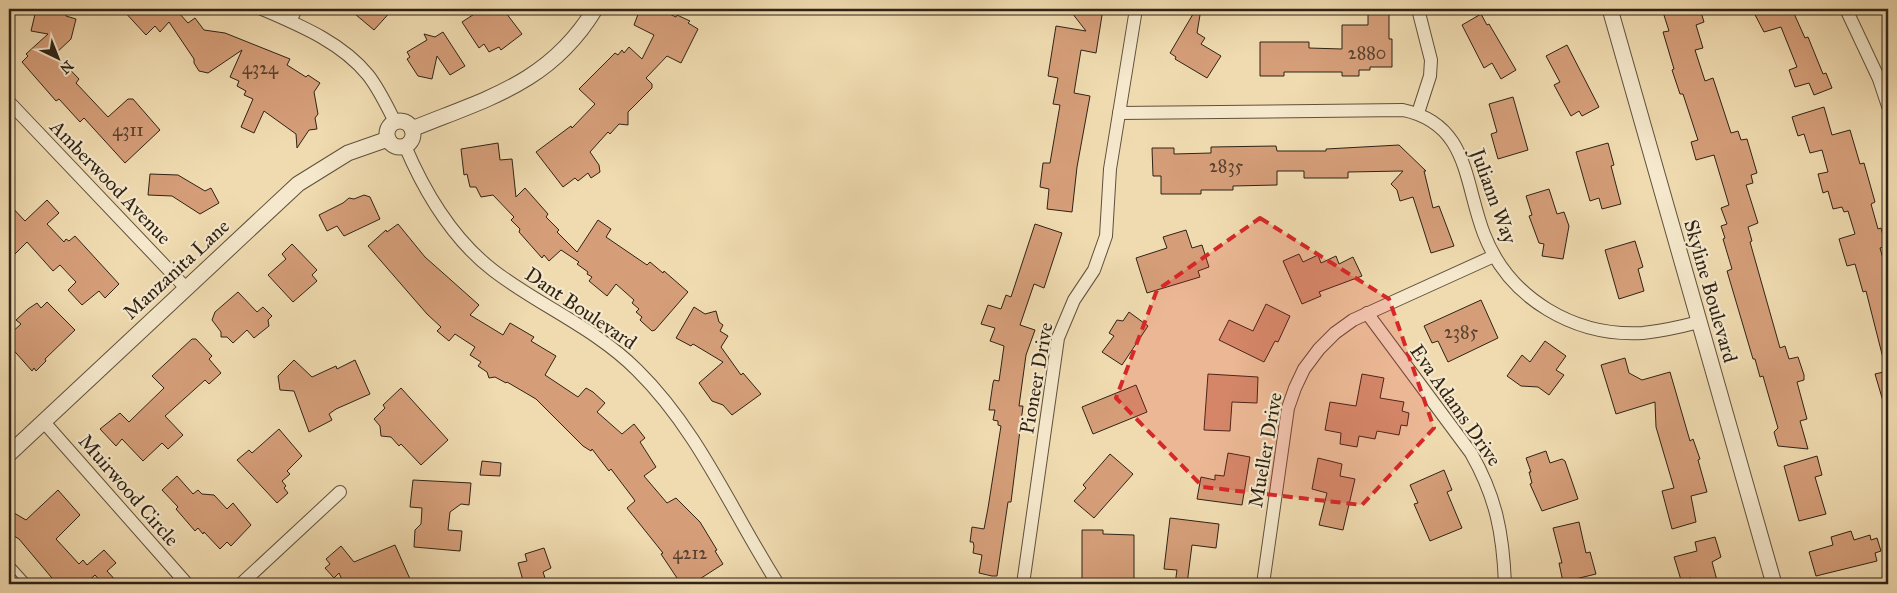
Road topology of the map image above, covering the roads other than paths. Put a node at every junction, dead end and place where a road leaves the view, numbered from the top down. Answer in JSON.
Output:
{"nodes":[{"id":1,"x":262,"y":9,"type":"edge"},
{"id":2,"x":296,"y":9,"type":"edge"},
{"id":3,"x":595,"y":9,"type":"edge"},
{"id":4,"x":1136,"y":9,"type":"edge"},
{"id":5,"x":1418,"y":9,"type":"edge"},
{"id":6,"x":1610,"y":9,"type":"edge"},
{"id":7,"x":1846,"y":9,"type":"edge"},
{"id":8,"x":290,"y":21,"type":"junction"},
{"id":9,"x":9,"y":102,"type":"edge"},
{"id":10,"x":1888,"y":106,"type":"edge"},
{"id":11,"x":1119,"y":113,"type":"junction"},
{"id":12,"x":1418,"y":114,"type":"junction"},
{"id":13,"x":395,"y":122,"type":"junction"},
{"id":14,"x":412,"y":129,"type":"junction"},
{"id":15,"x":388,"y":139,"type":"junction"},
{"id":16,"x":405,"y":146,"type":"junction"},
{"id":17,"x":1494,"y":256,"type":"junction"},
{"id":18,"x":185,"y":287,"type":"junction"},
{"id":19,"x":1367,"y":313,"type":"junction"},
{"id":20,"x":1699,"y":322,"type":"junction"},
{"id":21,"x":42,"y":421,"type":"junction"},
{"id":22,"x":9,"y":454,"type":"edge"},
{"id":23,"x":340,"y":492,"type":"dead end"},
{"id":24,"x":9,"y":563,"type":"edge"},
{"id":25,"x":28,"y":584,"type":"edge"},
{"id":26,"x":187,"y":584,"type":"edge"},
{"id":27,"x":241,"y":584,"type":"edge"},
{"id":28,"x":778,"y":584,"type":"edge"},
{"id":29,"x":1023,"y":584,"type":"edge"},
{"id":30,"x":1263,"y":584,"type":"edge"},
{"id":31,"x":1505,"y":584,"type":"edge"},
{"id":32,"x":1774,"y":584,"type":"edge"}],
"edges":[{"from":1,"to":8,"type":"street"},
{"from":2,"to":8,"type":"street"},
{"from":3,"to":14,"type":"street"},
{"from":4,"to":11,"type":"street","name":"Pioneer Drive"},
{"from":5,"to":12,"type":"street"},
{"from":6,"to":20,"type":"street","name":"Skyline Boulevard"},
{"from":7,"to":10,"type":"street"},
{"from":8,"to":13,"type":"street"},
{"from":9,"to":18,"type":"street","name":"Amberwood Avenue"},
{"from":11,"to":12,"type":"street","name":"Juliann Way"},
{"from":11,"to":29,"type":"street","name":"Pioneer Drive"},
{"from":12,"to":17,"type":"street","name":"Juliann Way"},
{"from":13,"to":14,"type":"street"},
{"from":13,"to":15,"type":"street"},
{"from":14,"to":16,"type":"street"},
{"from":15,"to":16,"type":"street"},
{"from":15,"to":18,"type":"street","name":"Manzanita Lane"},
{"from":16,"to":28,"type":"street","name":"Dant Boulevard"},
{"from":17,"to":19,"type":"street","name":"Mueller Drive"},
{"from":17,"to":20,"type":"street","name":"Juliann Way"},
{"from":18,"to":21,"type":"street","name":"Manzanita Lane"},
{"from":19,"to":30,"type":"street","name":"Mueller Drive"},
{"from":19,"to":31,"type":"street","name":"Eva Adams Drive"},
{"from":20,"to":32,"type":"street","name":"Skyline Boulevard"},
{"from":21,"to":22,"type":"street","name":"Manzanita Lane"},
{"from":21,"to":26,"type":"street","name":"Muirwood Circle"},
{"from":23,"to":27,"type":"street"},
{"from":24,"to":25,"type":"lane"}]}
